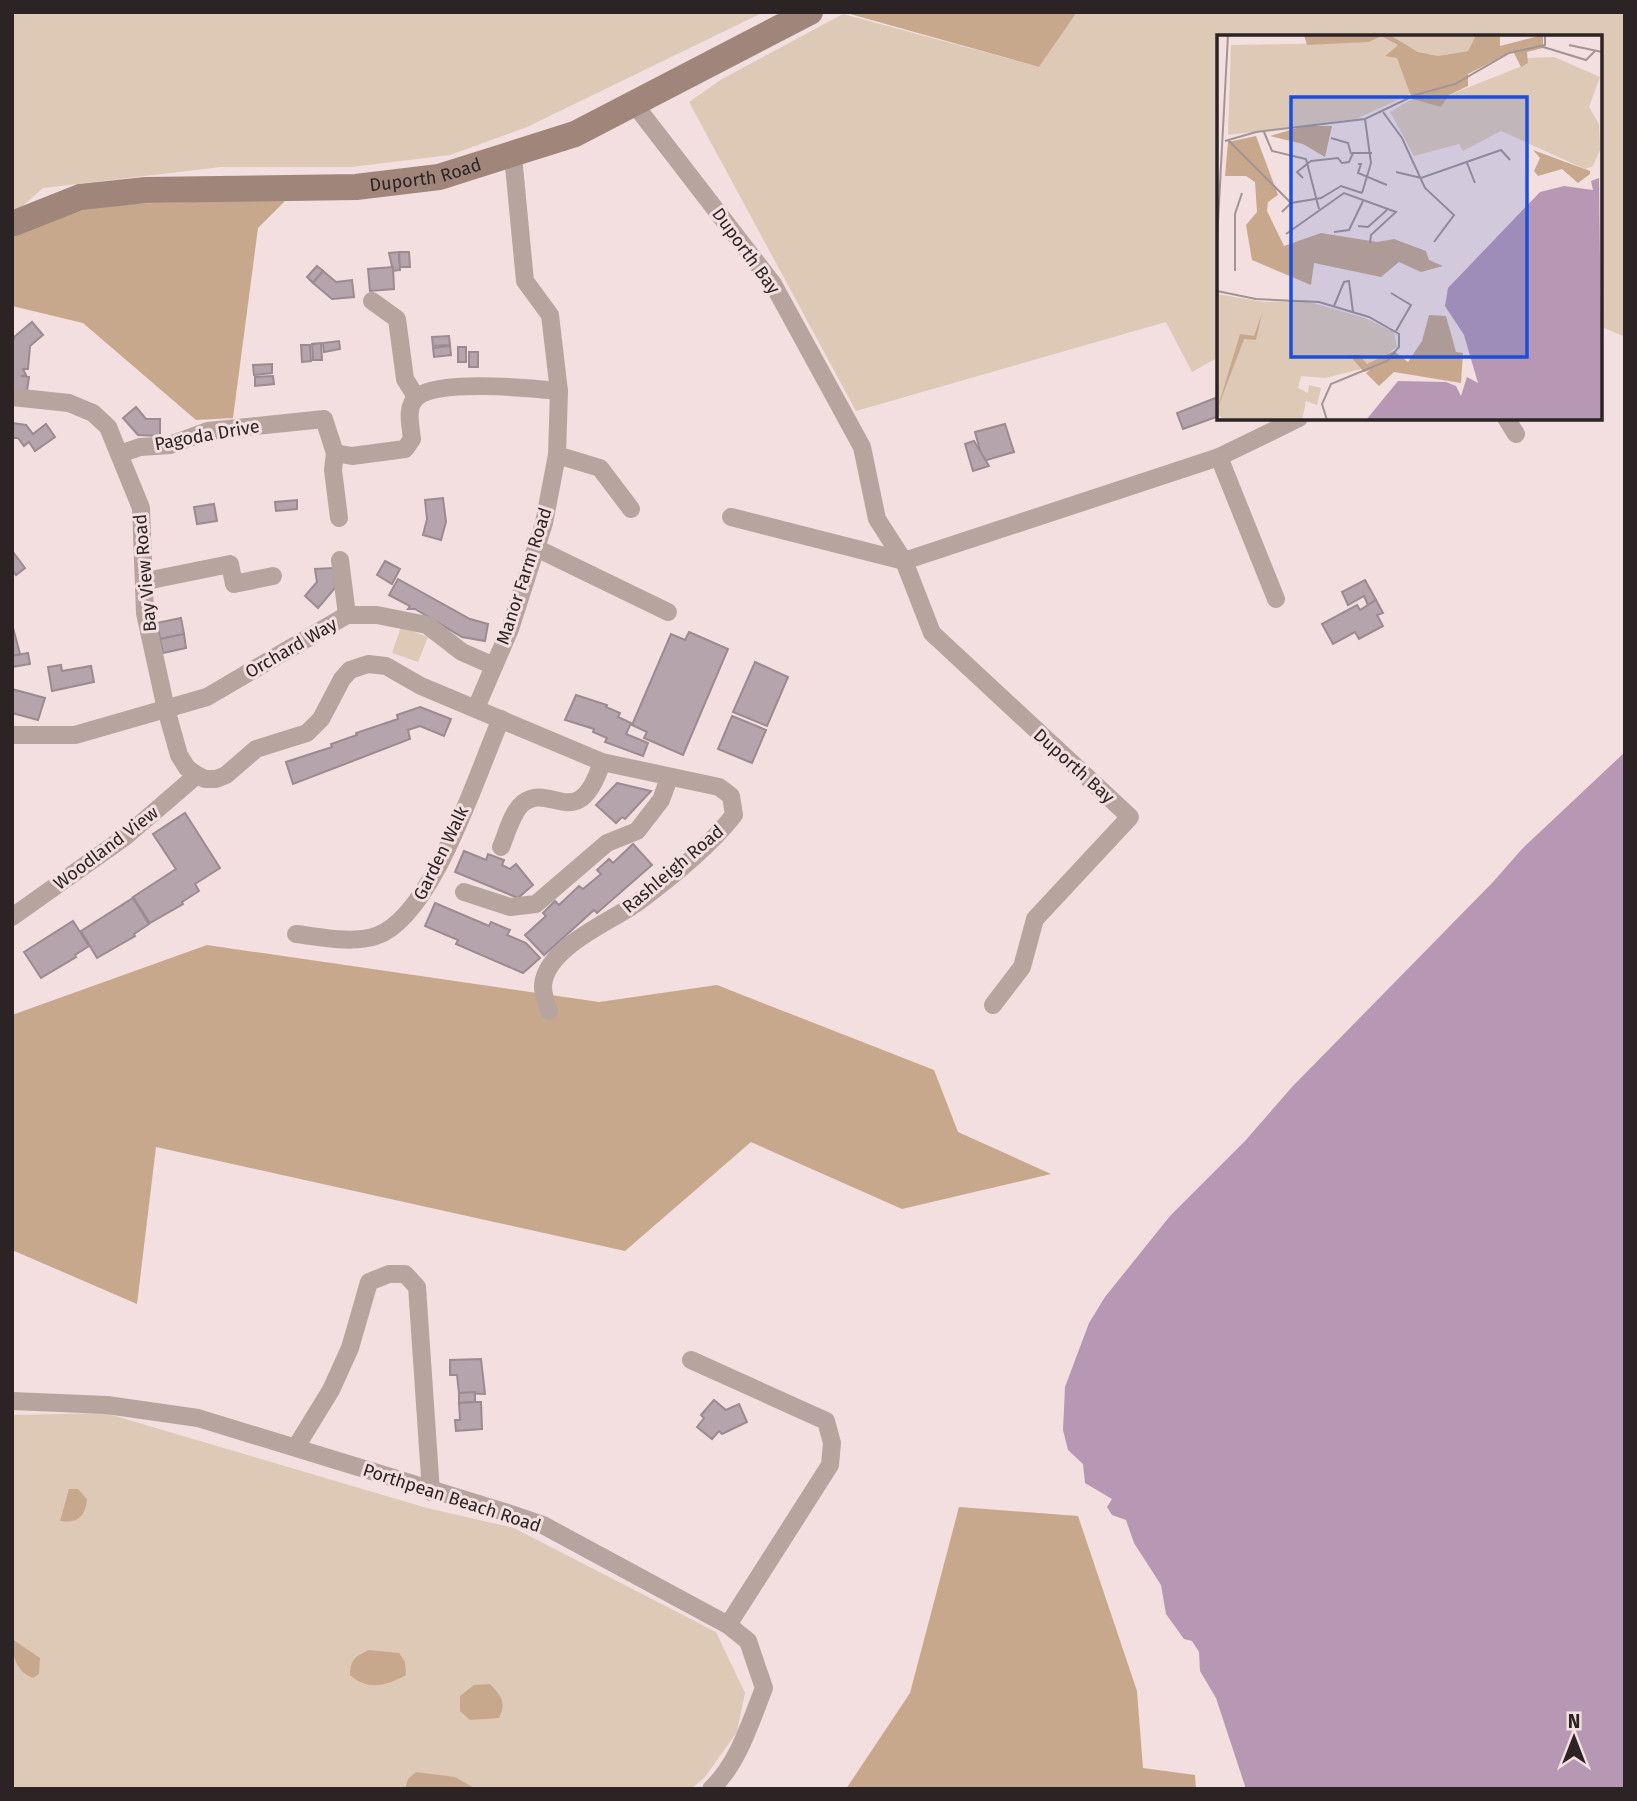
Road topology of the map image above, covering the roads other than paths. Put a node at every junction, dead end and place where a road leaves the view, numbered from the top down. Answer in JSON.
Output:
{"nodes":[{"id":1,"x":810,"y":12,"type":"edge"},
{"id":2,"x":635,"y":105,"type":"junction"},
{"id":3,"x":513,"y":156,"type":"junction"},
{"id":4,"x":12,"y":224,"type":"edge"},
{"id":5,"x":372,"y":301,"type":"dead end"},
{"id":6,"x":559,"y":391,"type":"junction"},
{"id":7,"x":12,"y":397,"type":"edge"},
{"id":8,"x":416,"y":397,"type":"junction"},
{"id":9,"x":1295,"y":420,"type":"edge"},
{"id":10,"x":335,"y":453,"type":"junction"},
{"id":11,"x":120,"y":454,"type":"junction"},
{"id":12,"x":557,"y":455,"type":"junction"},
{"id":13,"x":1219,"y":457,"type":"junction"},
{"id":14,"x":631,"y":509,"type":"dead end"},
{"id":15,"x":732,"y":517,"type":"dead end"},
{"id":16,"x":339,"y":518,"type":"dead end"},
{"id":17,"x":536,"y":548,"type":"junction"},
{"id":18,"x":340,"y":560,"type":"dead end"},
{"id":19,"x":904,"y":561,"type":"junction"},
{"id":20,"x":273,"y":576,"type":"dead end"},
{"id":21,"x":146,"y":581,"type":"junction"},
{"id":22,"x":1276,"y":599,"type":"dead end"},
{"id":23,"x":668,"y":612,"type":"dead end"},
{"id":24,"x":347,"y":615,"type":"junction"},
{"id":25,"x":494,"y":666,"type":"junction"},
{"id":26,"x":476,"y":708,"type":"junction"},
{"id":27,"x":166,"y":709,"type":"junction"},
{"id":28,"x":501,"y":719,"type":"junction"},
{"id":29,"x":12,"y":735,"type":"edge"},
{"id":30,"x":602,"y":762,"type":"junction"},
{"id":31,"x":197,"y":775,"type":"junction"},
{"id":32,"x":669,"y":778,"type":"junction"},
{"id":33,"x":501,"y":847,"type":"dead end"},
{"id":34,"x":464,"y":892,"type":"dead end"},
{"id":35,"x":12,"y":916,"type":"edge"},
{"id":36,"x":296,"y":934,"type":"dead end"},
{"id":37,"x":993,"y":1005,"type":"dead end"},
{"id":38,"x":549,"y":1011,"type":"dead end"},
{"id":39,"x":691,"y":1360,"type":"dead end"},
{"id":40,"x":12,"y":1401,"type":"edge"},
{"id":41,"x":296,"y":1447,"type":"junction"},
{"id":42,"x":431,"y":1492,"type":"junction"},
{"id":43,"x":728,"y":1625,"type":"junction"},
{"id":44,"x":711,"y":1789,"type":"edge"}],
"edges":[{"from":1,"to":2,"type":"street","name":"Duporth Road"},
{"from":2,"to":3,"type":"street","name":"Duporth Road"},
{"from":2,"to":19,"type":"street","name":"Duporth Bay"},
{"from":3,"to":4,"type":"street","name":"Duporth Road"},
{"from":3,"to":6,"type":"street","name":"Manor Farm Road"},
{"from":5,"to":8,"type":"street"},
{"from":6,"to":8,"type":"street"},
{"from":6,"to":12,"type":"street","name":"Manor Farm Road"},
{"from":7,"to":11,"type":"street","name":"Bay View Road"},
{"from":8,"to":10,"type":"street"},
{"from":9,"to":13,"type":"street"},
{"from":10,"to":11,"type":"street","name":"Pagoda Drive"},
{"from":10,"to":16,"type":"street"},
{"from":11,"to":21,"type":"street","name":"Bay View Road"},
{"from":12,"to":14,"type":"street"},
{"from":12,"to":17,"type":"street","name":"Manor Farm Road"},
{"from":13,"to":19,"type":"street"},
{"from":13,"to":22,"type":"street"},
{"from":15,"to":19,"type":"street"},
{"from":17,"to":23,"type":"street"},
{"from":17,"to":25,"type":"street","name":"Manor Farm Road"},
{"from":18,"to":24,"type":"street"},
{"from":19,"to":37,"type":"street","name":"Duporth Bay"},
{"from":20,"to":21,"type":"street"},
{"from":21,"to":27,"type":"street","name":"Bay View Road"},
{"from":24,"to":25,"type":"street","name":"Orchard Way"},
{"from":24,"to":27,"type":"street","name":"Orchard Way"},
{"from":25,"to":26,"type":"street","name":"Manor Farm Road"},
{"from":26,"to":28,"type":"street","name":"Rashleigh Road"},
{"from":26,"to":31,"type":"street","name":"Rashleigh Road"},
{"from":27,"to":29,"type":"street","name":"Orchard Way"},
{"from":27,"to":31,"type":"street","name":"Bay View Road"},
{"from":28,"to":30,"type":"street","name":"Rashleigh Road"},
{"from":28,"to":36,"type":"street","name":"Garden Walk"},
{"from":30,"to":32,"type":"street","name":"Rashleigh Road"},
{"from":30,"to":33,"type":"street"},
{"from":31,"to":35,"type":"street","name":"Woodland View"},
{"from":32,"to":34,"type":"street"},
{"from":32,"to":38,"type":"street","name":"Rashleigh Road"},
{"from":39,"to":43,"type":"street"},
{"from":40,"to":41,"type":"street","name":"Porthpean Beach Road"},
{"from":41,"to":42,"type":"street","name":"Porthpean Beach Road"},
{"from":41,"to":42,"type":"street"},
{"from":42,"to":43,"type":"street","name":"Porthpean Beach Road"},
{"from":43,"to":44,"type":"street","name":"Porthpean Beach Road"}]}
